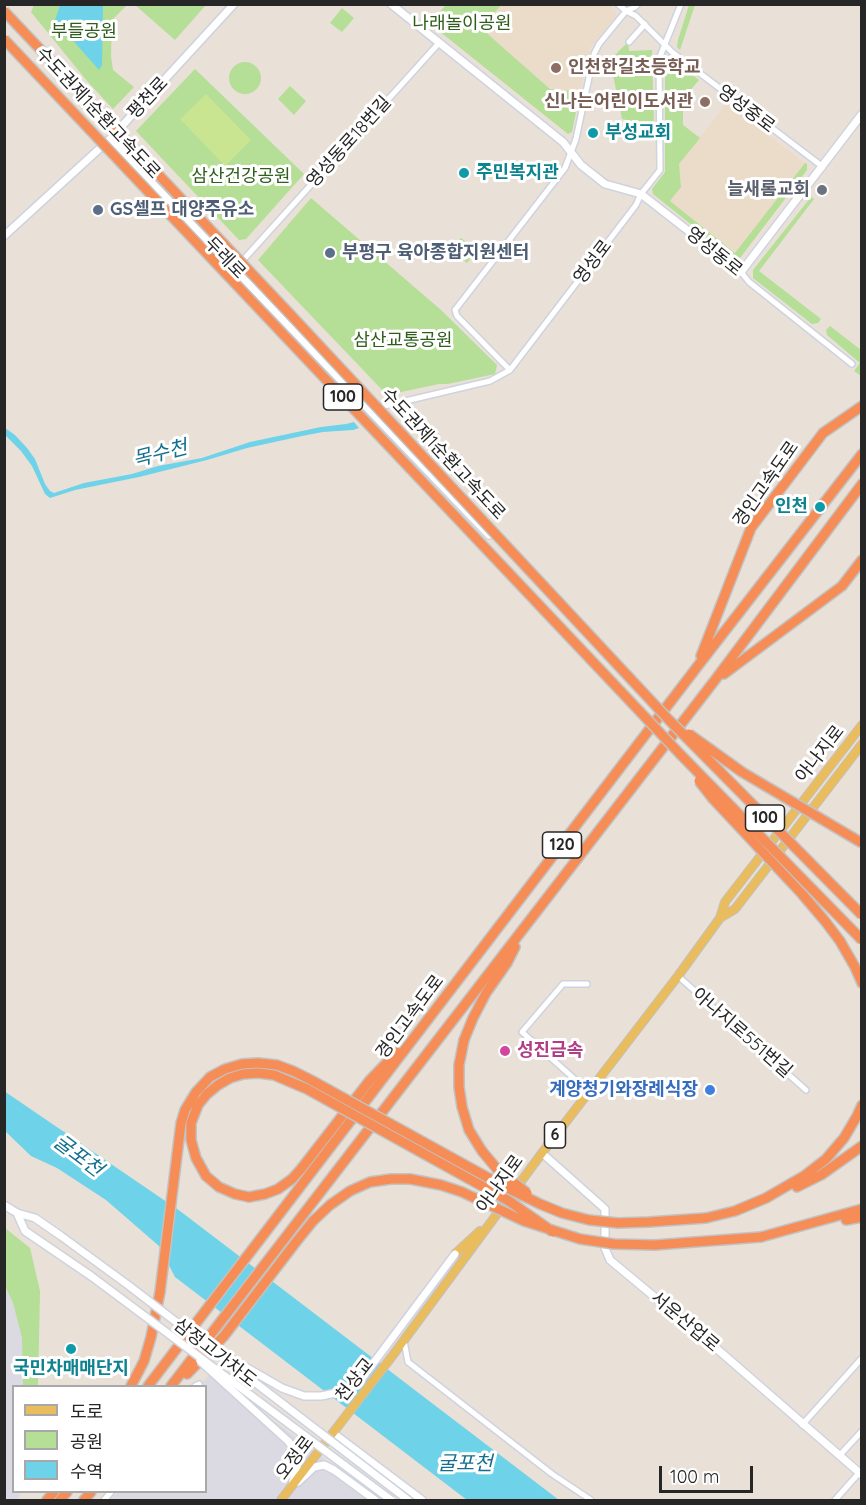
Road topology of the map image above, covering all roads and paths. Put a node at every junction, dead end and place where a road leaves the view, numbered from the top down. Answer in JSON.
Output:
{"nodes":[{"id":1,"x":234,"y":4,"type":"edge"},
{"id":2,"x":391,"y":4,"type":"edge"},
{"id":3,"x":618,"y":4,"type":"edge"},
{"id":4,"x":638,"y":4,"type":"edge"},
{"id":5,"x":681,"y":4,"type":"edge"},
{"id":6,"x":4,"y":11,"type":"edge"},
{"id":7,"x":626,"y":11,"type":"junction"},
{"id":8,"x":645,"y":24,"type":"junction"},
{"id":9,"x":4,"y":39,"type":"edge"},
{"id":10,"x":629,"y":42,"type":"dead end"},
{"id":11,"x":439,"y":43,"type":"junction"},
{"id":12,"x":666,"y":45,"type":"junction"},
{"id":13,"x":861,"y":114,"type":"edge"},
{"id":14,"x":110,"y":139,"type":"junction"},
{"id":15,"x":571,"y":152,"type":"junction"},
{"id":16,"x":823,"y":167,"type":"junction"},
{"id":17,"x":641,"y":194,"type":"junction"},
{"id":18,"x":4,"y":236,"type":"edge"},
{"id":19,"x":235,"y":268,"type":"junction"},
{"id":20,"x":741,"y":272,"type":"junction"},
{"id":21,"x":852,"y":364,"type":"dead end"},
{"id":22,"x":510,"y":370,"type":"junction"},
{"id":23,"x":861,"y":406,"type":"edge"},
{"id":24,"x":368,"y":410,"type":"junction"},
{"id":25,"x":861,"y":454,"type":"edge"},
{"id":26,"x":861,"y":484,"type":"edge"},
{"id":27,"x":489,"y":535,"type":"dead end"},
{"id":28,"x":861,"y":560,"type":"edge"},
{"id":29,"x":697,"y":667,"type":"junction"},
{"id":30,"x":715,"y":680,"type":"junction"},
{"id":31,"x":669,"y":720,"type":"junction"},
{"id":32,"x":861,"y":725,"type":"edge"},
{"id":33,"x":861,"y":744,"type":"edge"},
{"id":34,"x":680,"y":754,"type":"junction"},
{"id":35,"x":861,"y":843,"type":"edge"},
{"id":36,"x":861,"y":915,"type":"edge"},
{"id":37,"x":720,"y":918,"type":"junction"},
{"id":38,"x":527,"y":924,"type":"junction"},
{"id":39,"x":861,"y":940,"type":"edge"},
{"id":40,"x":678,"y":976,"type":"junction"},
{"id":41,"x":861,"y":983,"type":"edge"},
{"id":42,"x":587,"y":984,"type":"dead end"},
{"id":43,"x":426,"y":1023,"type":"junction"},
{"id":44,"x":806,"y":1089,"type":"dead end"},
{"id":45,"x":589,"y":1092,"type":"junction"},
{"id":46,"x":861,"y":1105,"type":"edge"},
{"id":47,"x":861,"y":1146,"type":"edge"},
{"id":48,"x":542,"y":1153,"type":"junction"},
{"id":49,"x":766,"y":1198,"type":"junction"},
{"id":50,"x":540,"y":1204,"type":"junction"},
{"id":51,"x":4,"y":1205,"type":"edge"},
{"id":52,"x":861,"y":1209,"type":"edge"},
{"id":53,"x":17,"y":1213,"type":"junction"},
{"id":54,"x":861,"y":1217,"type":"edge"},
{"id":55,"x":495,"y":1218,"type":"junction"},
{"id":56,"x":553,"y":1232,"type":"junction"},
{"id":57,"x":761,"y":1238,"type":"junction"},
{"id":58,"x":455,"y":1254,"type":"joint"},
{"id":59,"x":199,"y":1341,"type":"junction"},
{"id":60,"x":404,"y":1341,"type":"junction"},
{"id":61,"x":190,"y":1351,"type":"junction"},
{"id":62,"x":393,"y":1355,"type":"joint"},
{"id":63,"x":861,"y":1358,"type":"edge"},
{"id":64,"x":132,"y":1385,"type":"edge"},
{"id":65,"x":149,"y":1385,"type":"edge"},
{"id":66,"x":174,"y":1385,"type":"edge"},
{"id":67,"x":174,"y":1385,"type":"edge"},
{"id":68,"x":802,"y":1425,"type":"junction"},
{"id":69,"x":861,"y":1431,"type":"edge"},
{"id":70,"x":333,"y":1433,"type":"junction"},
{"id":71,"x":839,"y":1456,"type":"junction"},
{"id":72,"x":860,"y":1474,"type":"edge"},
{"id":73,"x":291,"y":1488,"type":"junction"},
{"id":74,"x":281,"y":1500,"type":"edge"},
{"id":75,"x":375,"y":1500,"type":"edge"},
{"id":76,"x":391,"y":1500,"type":"edge"},
{"id":77,"x":408,"y":1500,"type":"edge"},
{"id":78,"x":422,"y":1500,"type":"edge"},
{"id":79,"x":591,"y":1500,"type":"edge"},
{"id":80,"x":835,"y":1500,"type":"edge"}],
"edges":[{"from":1,"to":14,"type":"street","name":"평천로"},
{"from":2,"to":11,"type":"street","name":"영성동로"},
{"from":3,"to":7,"type":"street","name":"영성중로"},
{"from":4,"to":7,"type":"street"},
{"from":5,"to":12,"type":"street","name":"영성로"},
{"from":6,"to":31,"type":"highway","name":"수도권제1순환고속도로","number":"100","bridge":true},
{"from":7,"to":8,"type":"street","name":"영성중로"},
{"from":7,"to":15,"type":"street"},
{"from":8,"to":10,"type":"street"},
{"from":8,"to":12,"type":"street","name":"영성중로"},
{"from":9,"to":34,"type":"highway","name":"수도권제1순환고속도로","number":"100","bridge":true},
{"from":11,"to":15,"type":"street","name":"영성동로"},
{"from":11,"to":19,"type":"street","name":"영성동로18번길"},
{"from":12,"to":16,"type":"street","name":"영성중로"},
{"from":12,"to":17,"type":"street","name":"영성로"},
{"from":13,"to":16,"type":"street"},
{"from":14,"to":18,"type":"street","name":"평천로"},
{"from":14,"to":19,"type":"street","name":"두레로"},
{"from":15,"to":17,"type":"street","name":"영성동로"},
{"from":15,"to":22,"type":"street"},
{"from":16,"to":20,"type":"street"},
{"from":17,"to":20,"type":"street","name":"영성동로"},
{"from":17,"to":22,"type":"street","name":"영성로"},
{"from":19,"to":24,"type":"street","name":"두레로"},
{"from":20,"to":21,"type":"street","name":"영성동로"},
{"from":22,"to":24,"type":"street","name":"영성로"},
{"from":23,"to":29,"type":"highway","name":"경인고속도로","number":"120"},
{"from":24,"to":27,"type":"street","name":"두레로"},
{"from":25,"to":29,"type":"highway","name":"경인고속도로","number":"120"},
{"from":26,"to":30,"type":"highway","name":"경인고속도로","number":"120"},
{"from":28,"to":30,"type":"highway","name":"경인고속도로","number":"120"},
{"from":29,"to":43,"type":"highway","name":"경인고속도로","number":"120"},
{"from":30,"to":38,"type":"highway","name":"경인고속도로","number":"120"},
{"from":31,"to":35,"type":"highway","bridge":true},
{"from":31,"to":36,"type":"highway","name":"수도권제1순환고속도로","number":"100","bridge":true},
{"from":32,"to":37,"type":"main road","name":"아나지로","number":"6"},
{"from":33,"to":37,"type":"main road","name":"아나지로","number":"6"},
{"from":34,"to":39,"type":"highway","name":"수도권제1순환고속도로","number":"100","bridge":true},
{"from":34,"to":41,"type":"highway","bridge":true},
{"from":37,"to":40,"type":"main road","name":"아나지로","number":"6"},
{"from":38,"to":50,"type":"highway","bridge":true},
{"from":38,"to":66,"type":"highway","name":"경인고속도로","number":"120"},
{"from":40,"to":44,"type":"street","name":"아나지로551번길"},
{"from":40,"to":45,"type":"main road","name":"아나지로","number":"6"},
{"from":42,"to":45,"type":"street"},
{"from":43,"to":56,"type":"highway","bridge":true},
{"from":43,"to":65,"type":"highway","name":"경인고속도로","number":"120"},
{"from":45,"to":48,"type":"main road","name":"아나지로","number":"6"},
{"from":46,"to":49,"type":"highway"},
{"from":47,"to":49,"type":"highway"},
{"from":48,"to":55,"type":"main road","name":"아나지로","number":"6"},
{"from":48,"to":68,"type":"street","name":"서운산업로"},
{"from":49,"to":50,"type":"highway","bridge":true},
{"from":50,"to":64,"type":"highway","bridge":true},
{"from":51,"to":53,"type":"street","name":"삼정고가차도"},
{"from":52,"to":57,"type":"highway"},
{"from":53,"to":59,"type":"street","name":"삼정고가차도","bridge":true},
{"from":53,"to":61,"type":"street","name":"삼정고가차도","bridge":true},
{"from":54,"to":57,"type":"highway"},
{"from":55,"to":58,"type":"main road"},
{"from":55,"to":60,"type":"main road","name":"아나지로","number":"6"},
{"from":56,"to":57,"type":"highway","bridge":true},
{"from":56,"to":67,"type":"highway","bridge":true},
{"from":58,"to":59,"type":"street","bridge":true},
{"from":59,"to":77,"type":"street","name":"삼정고가차도","bridge":true},
{"from":60,"to":62,"type":"main road","name":"아나지로","number":"6"},
{"from":60,"to":79,"type":"street"},
{"from":61,"to":73,"type":"street","bridge":true},
{"from":61,"to":76,"type":"street","name":"삼정고가차도","bridge":true},
{"from":62,"to":70,"type":"main road","name":"천상교","number":"6"},
{"from":63,"to":68,"type":"street"},
{"from":68,"to":71,"type":"street","name":"서운산업로"},
{"from":69,"to":71,"type":"street"},
{"from":70,"to":73,"type":"main road","name":"오정로","number":"6"},
{"from":70,"to":78,"type":"street"},
{"from":71,"to":72,"type":"street","name":"서운산업로"},
{"from":72,"to":80,"type":"street"},
{"from":73,"to":74,"type":"main road","name":"오정로","number":"6"},
{"from":73,"to":75,"type":"street"}]}
